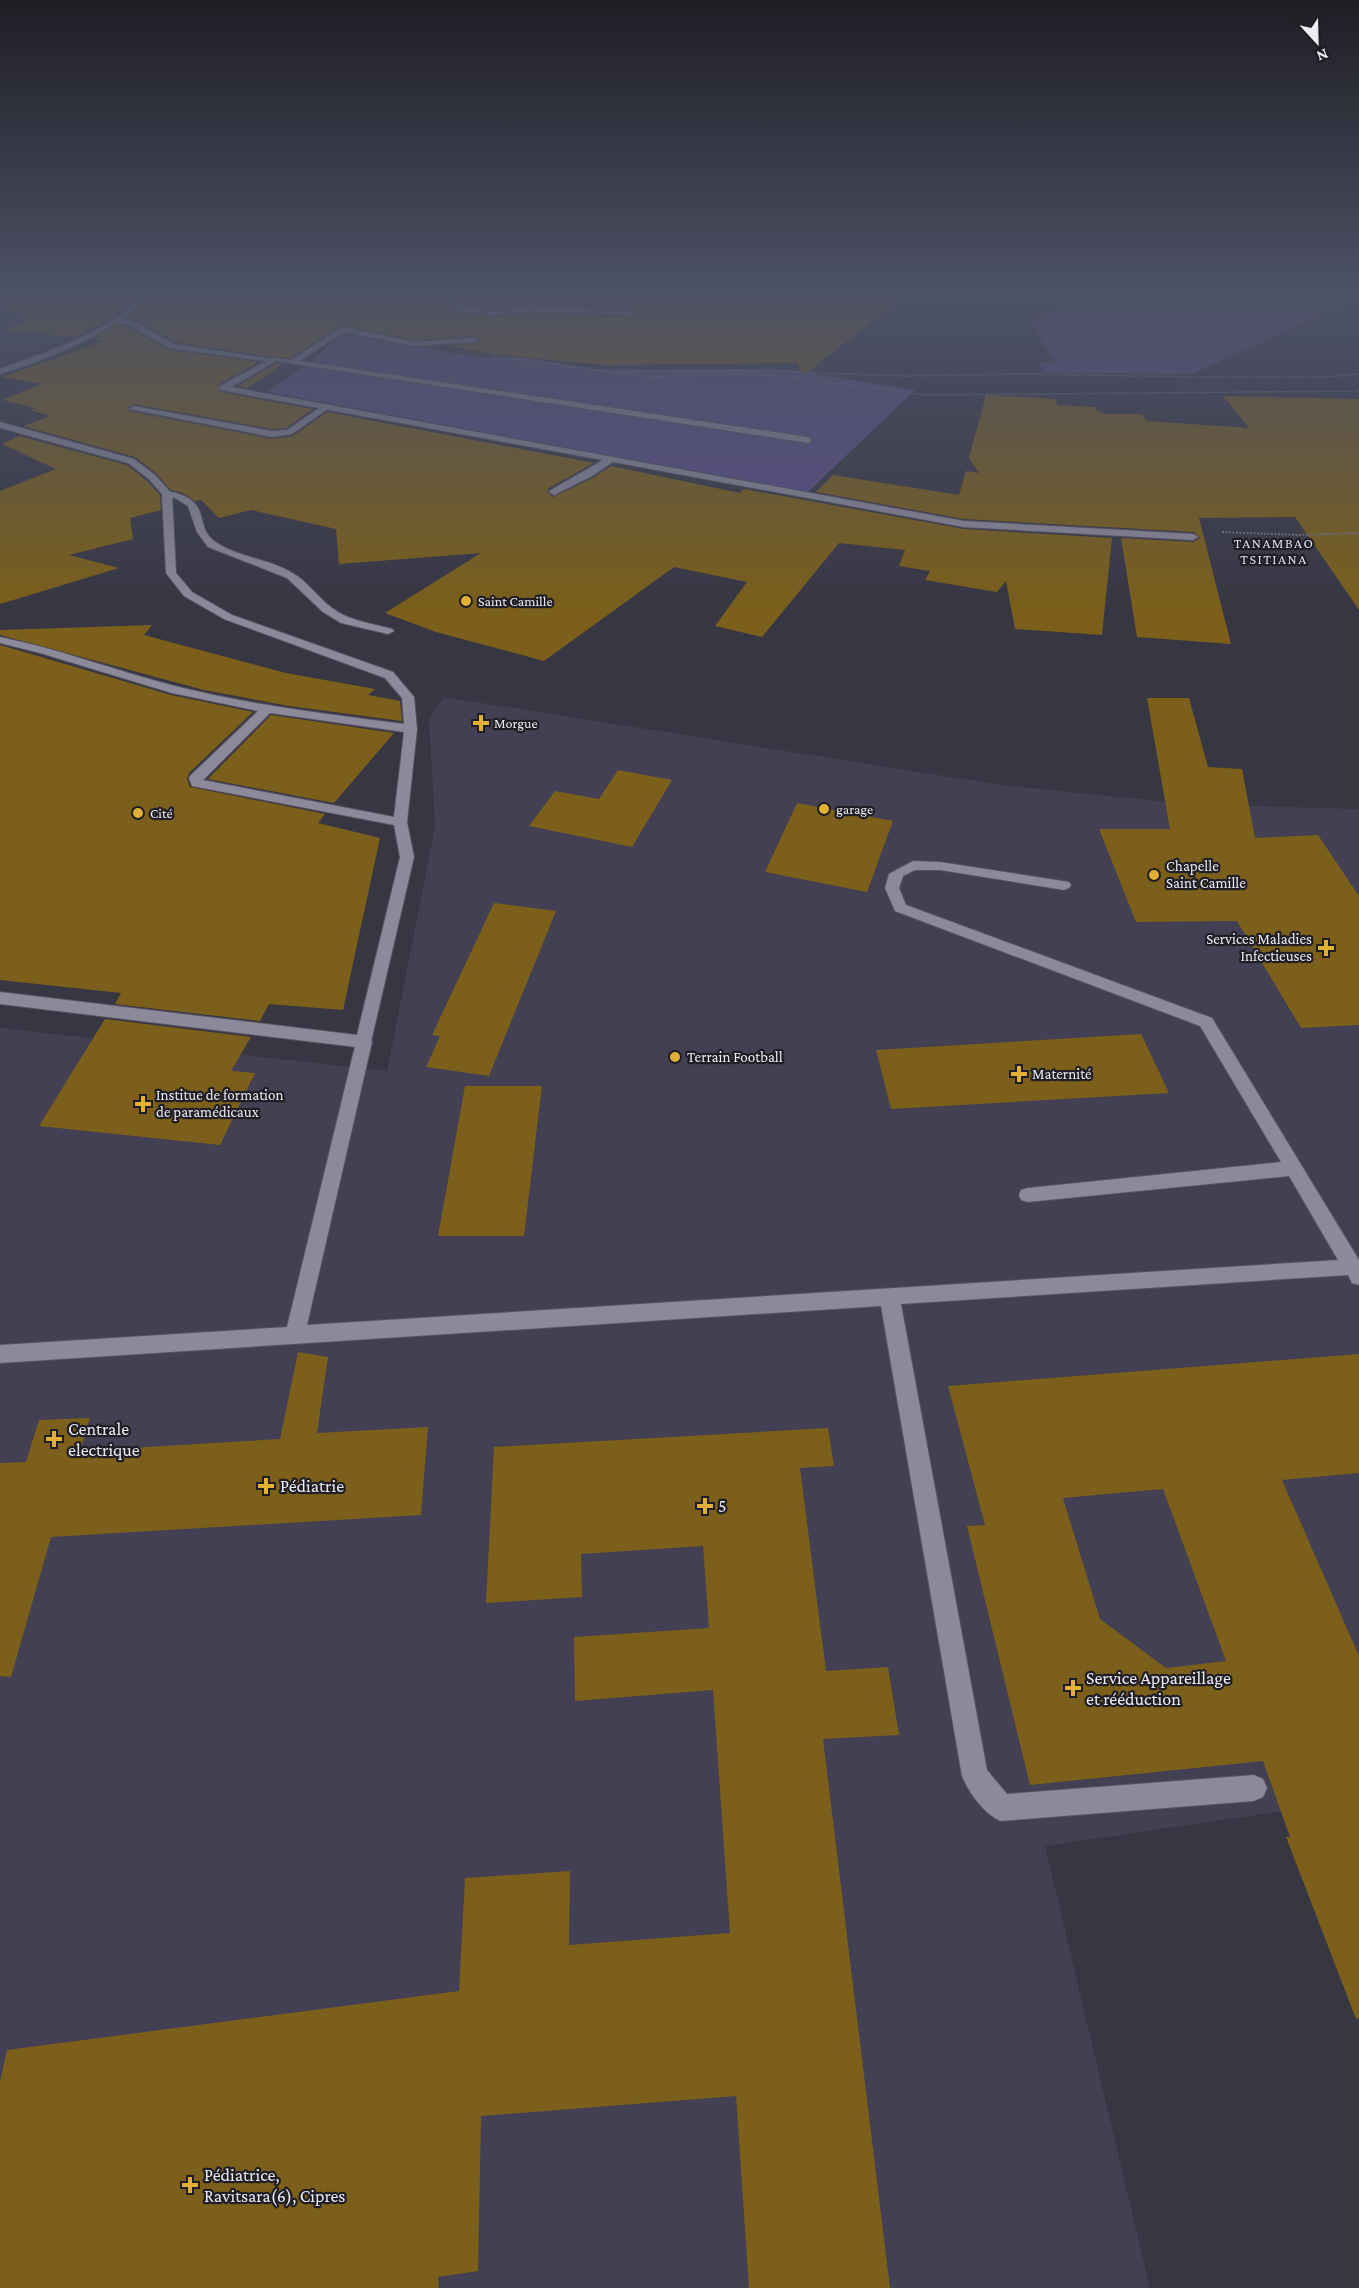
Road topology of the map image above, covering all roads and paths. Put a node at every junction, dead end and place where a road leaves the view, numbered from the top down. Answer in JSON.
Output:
{"nodes":[{"id":1,"x":280,"y":398,"type":"edge"},
{"id":2,"x":529,"y":398,"type":"edge"},
{"id":3,"x":328,"y":406,"type":"junction"},
{"id":4,"x":133,"y":409,"type":"dead end"},
{"id":5,"x":0,"y":425,"type":"edge"},
{"id":6,"x":807,"y":440,"type":"dead end"},
{"id":7,"x":610,"y":460,"type":"junction"},
{"id":8,"x":554,"y":492,"type":"dead end"},
{"id":9,"x":167,"y":494,"type":"junction"},
{"id":10,"x":1359,"y":533,"type":"edge"},
{"id":11,"x":1193,"y":537,"type":"joint"},
{"id":12,"x":388,"y":631,"type":"dead end"},
{"id":13,"x":0,"y":640,"type":"edge"},
{"id":14,"x":267,"y":709,"type":"junction"},
{"id":15,"x":411,"y":729,"type":"junction"},
{"id":16,"x":400,"y":822,"type":"junction"},
{"id":17,"x":1064,"y":885,"type":"dead end"},
{"id":18,"x":0,"y":998,"type":"edge"},
{"id":19,"x":364,"y":1042,"type":"junction"},
{"id":20,"x":1293,"y":1168,"type":"junction"},
{"id":21,"x":1028,"y":1195,"type":"dead end"},
{"id":22,"x":1355,"y":1272,"type":"edge"},
{"id":23,"x":889,"y":1296,"type":"junction"},
{"id":24,"x":295,"y":1334,"type":"junction"},
{"id":25,"x":0,"y":1354,"type":"edge"},
{"id":26,"x":1254,"y":1788,"type":"dead end"}],
"edges":[{"from":1,"to":3,"type":"street"},
{"from":2,"to":6,"type":"street"},
{"from":3,"to":4,"type":"street"},
{"from":3,"to":7,"type":"street"},
{"from":5,"to":9,"type":"street"},
{"from":7,"to":8,"type":"street"},
{"from":7,"to":11,"type":"street"},
{"from":9,"to":12,"type":"street"},
{"from":9,"to":15,"type":"street"},
{"from":10,"to":11,"type":"path"},
{"from":13,"to":14,"type":"street"},
{"from":14,"to":15,"type":"street"},
{"from":14,"to":16,"type":"street"},
{"from":15,"to":16,"type":"street"},
{"from":16,"to":19,"type":"street"},
{"from":17,"to":20,"type":"street"},
{"from":18,"to":19,"type":"street"},
{"from":19,"to":24,"type":"street"},
{"from":20,"to":21,"type":"street"},
{"from":20,"to":22,"type":"street"},
{"from":22,"to":23,"type":"street"},
{"from":23,"to":24,"type":"street"},
{"from":23,"to":26,"type":"street"},
{"from":24,"to":25,"type":"street"}]}
